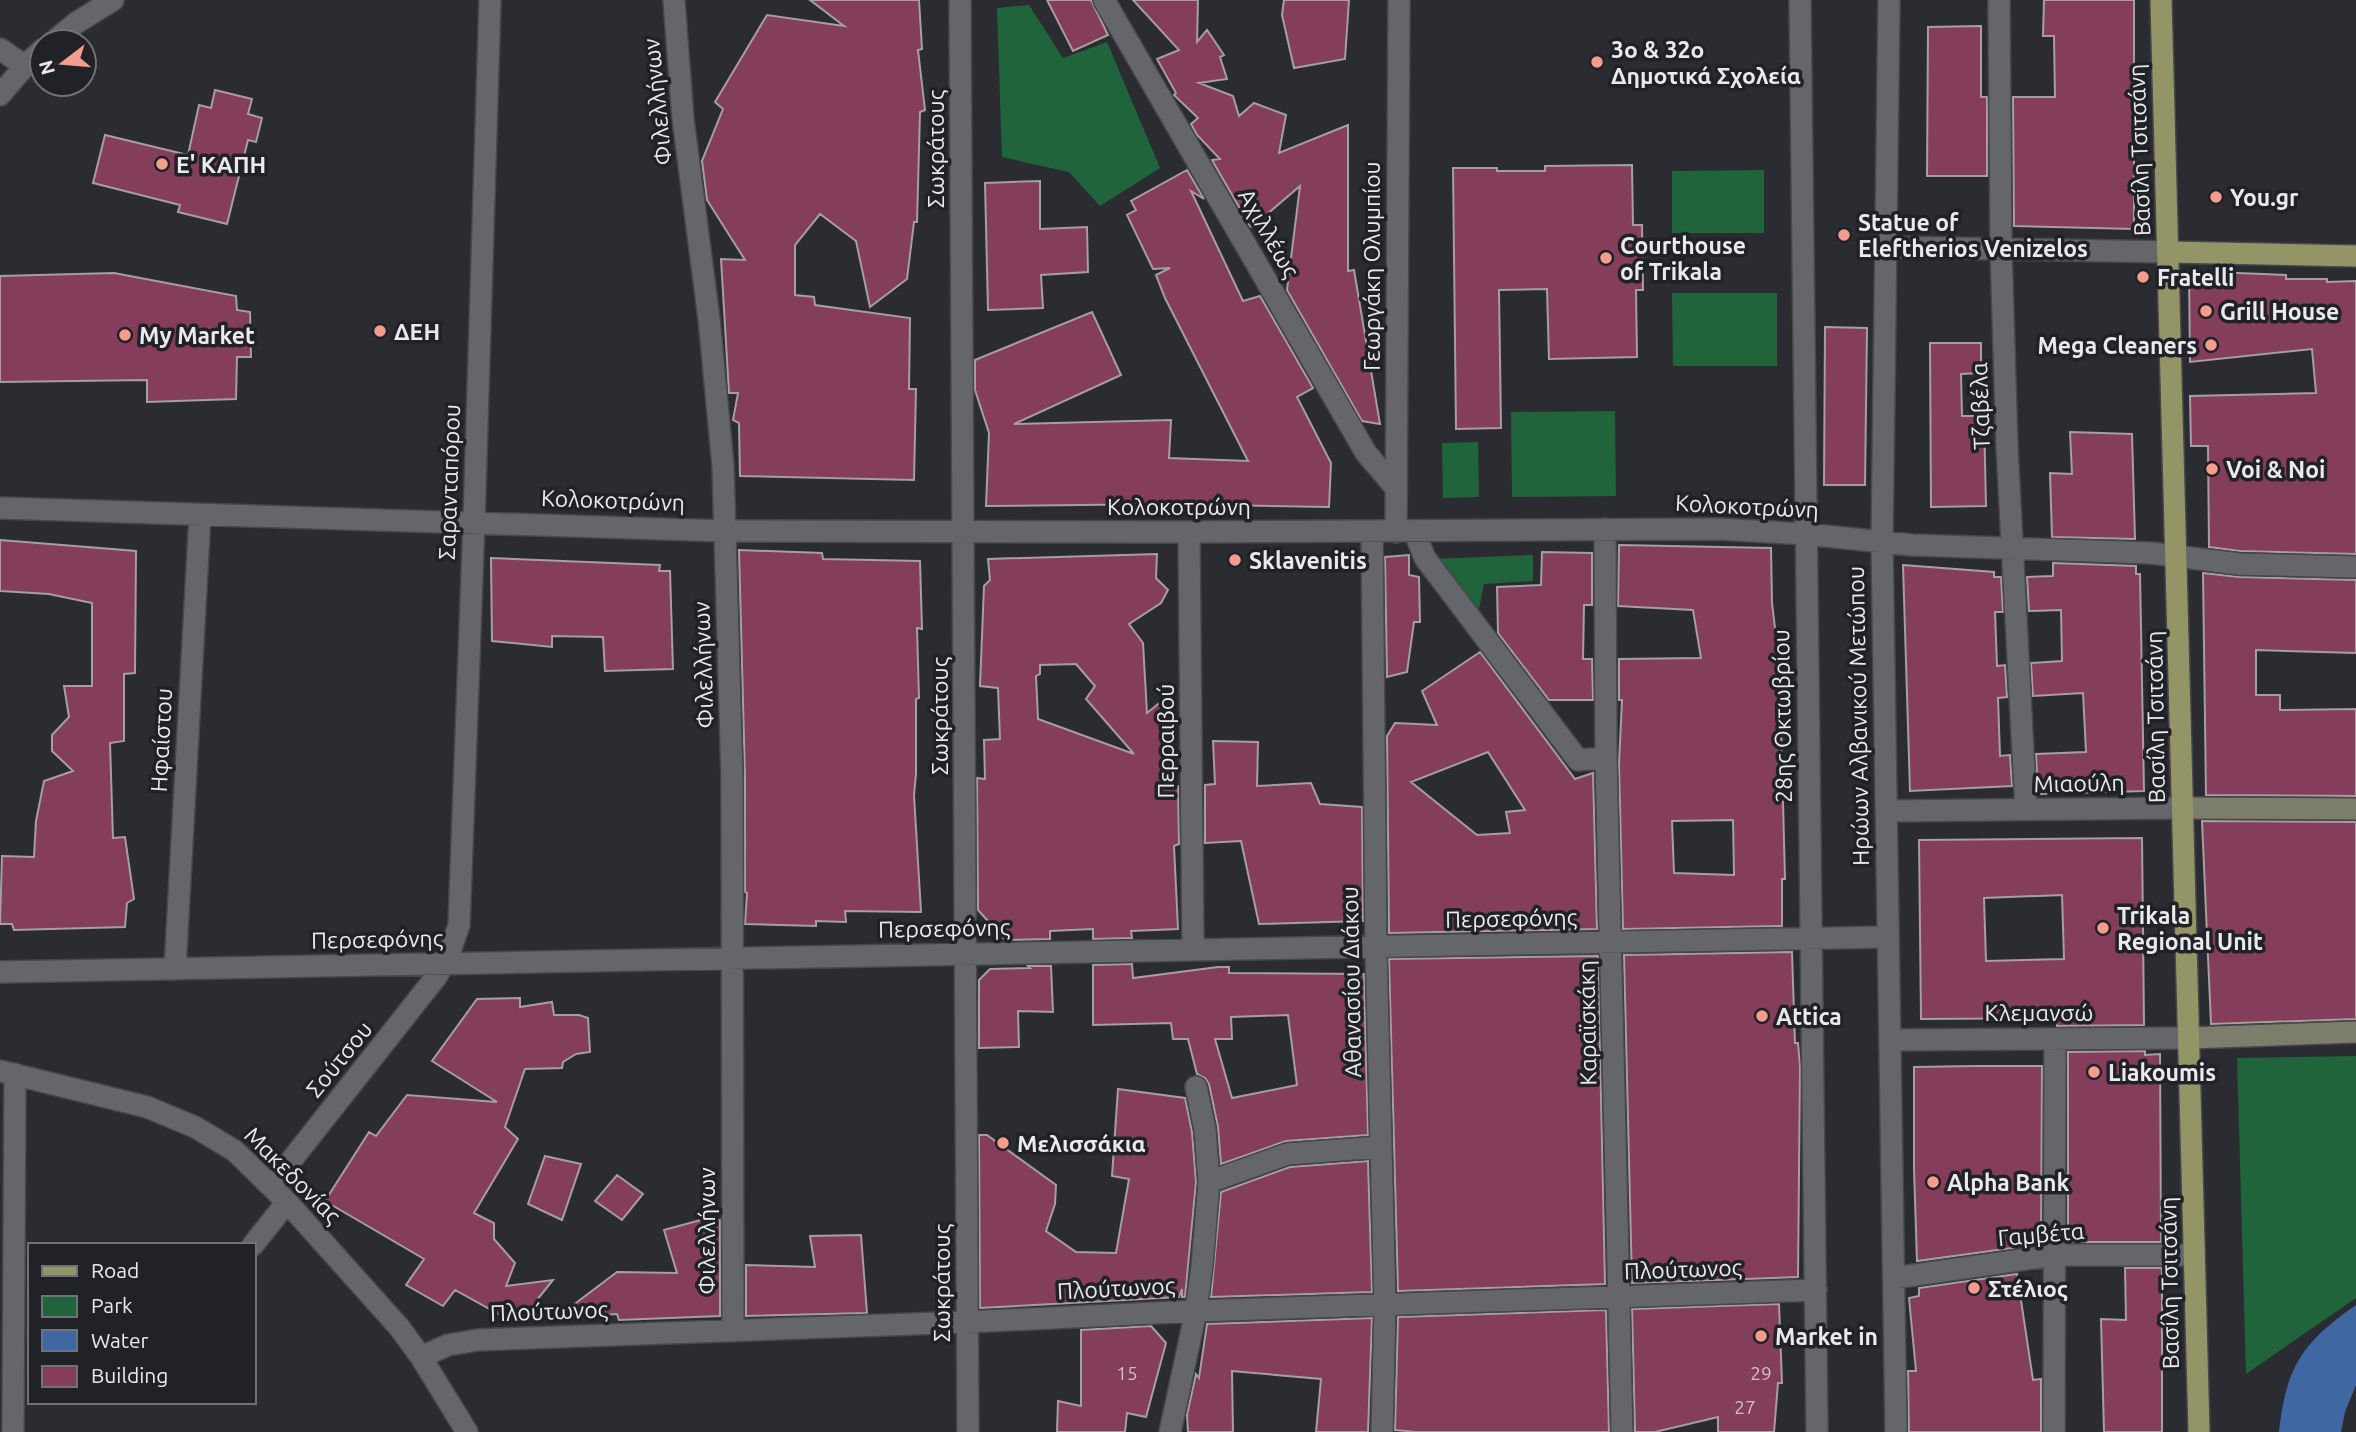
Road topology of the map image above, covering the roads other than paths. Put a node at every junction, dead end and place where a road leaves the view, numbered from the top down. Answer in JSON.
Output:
{"nodes":[{"id":1,"x":113,"y":0,"type":"edge"},
{"id":2,"x":490,"y":0,"type":"edge"},
{"id":3,"x":674,"y":0,"type":"edge"},
{"id":4,"x":960,"y":0,"type":"edge"},
{"id":5,"x":1104,"y":0,"type":"edge"},
{"id":6,"x":1399,"y":0,"type":"edge"},
{"id":7,"x":1800,"y":0,"type":"edge"},
{"id":8,"x":1889,"y":0,"type":"edge"},
{"id":9,"x":1999,"y":0,"type":"edge"},
{"id":10,"x":2161,"y":0,"type":"edge"},
{"id":11,"x":70,"y":28,"type":"edge"},
{"id":12,"x":0,"y":49,"type":"edge"},
{"id":13,"x":28,"y":63,"type":"edge"},
{"id":14,"x":25,"y":66,"type":"junction"},
{"id":15,"x":0,"y":95,"type":"edge"},
{"id":16,"x":1886,"y":247,"type":"junction"},
{"id":17,"x":2001,"y":249,"type":"junction"},
{"id":18,"x":2168,"y":252,"type":"junction"},
{"id":19,"x":2356,"y":257,"type":"edge"},
{"id":20,"x":1395,"y":487,"type":"junction"},
{"id":21,"x":0,"y":508,"type":"edge"},
{"id":22,"x":200,"y":515,"type":"junction"},
{"id":23,"x":474,"y":521,"type":"junction"},
{"id":24,"x":1605,"y":529,"type":"junction"},
{"id":25,"x":725,"y":531,"type":"junction"},
{"id":26,"x":965,"y":531,"type":"junction"},
{"id":27,"x":1405,"y":531,"type":"junction"},
{"id":28,"x":1189,"y":532,"type":"junction"},
{"id":29,"x":1372,"y":532,"type":"junction"},
{"id":30,"x":1806,"y":534,"type":"junction"},
{"id":31,"x":1882,"y":542,"type":"junction"},
{"id":32,"x":2013,"y":549,"type":"junction"},
{"id":33,"x":2177,"y":556,"type":"junction"},
{"id":34,"x":2356,"y":566,"type":"edge"},
{"id":35,"x":1606,"y":758,"type":"junction"},
{"id":36,"x":2183,"y":808,"type":"junction"},
{"id":37,"x":2026,"y":809,"type":"junction"},
{"id":38,"x":2356,"y":809,"type":"edge"},
{"id":39,"x":1886,"y":811,"type":"junction"},
{"id":40,"x":1888,"y":937,"type":"junction"},
{"id":41,"x":1811,"y":939,"type":"junction"},
{"id":42,"x":1612,"y":942,"type":"junction"},
{"id":43,"x":1376,"y":947,"type":"junction"},
{"id":44,"x":1192,"y":950,"type":"junction"},
{"id":45,"x":967,"y":954,"type":"junction"},
{"id":46,"x":732,"y":959,"type":"junction"},
{"id":47,"x":445,"y":964,"type":"junction"},
{"id":48,"x":175,"y":969,"type":"junction"},
{"id":49,"x":0,"y":972,"type":"edge"},
{"id":50,"x":2356,"y":1032,"type":"edge"},
{"id":51,"x":2055,"y":1038,"type":"junction"},
{"id":52,"x":2189,"y":1038,"type":"junction"},
{"id":53,"x":1890,"y":1040,"type":"junction"},
{"id":54,"x":8,"y":1073,"type":"edge"},
{"id":55,"x":1196,"y":1087,"type":"dead end"},
{"id":56,"x":1381,"y":1147,"type":"junction"},
{"id":57,"x":1209,"y":1182,"type":"junction"},
{"id":58,"x":271,"y":1186,"type":"junction"},
{"id":59,"x":286,"y":1202,"type":"junction"},
{"id":60,"x":255,"y":1243,"type":"edge"},
{"id":61,"x":2055,"y":1255,"type":"junction"},
{"id":62,"x":2194,"y":1255,"type":"junction"},
{"id":63,"x":1894,"y":1278,"type":"junction"},
{"id":64,"x":1816,"y":1290,"type":"junction"},
{"id":65,"x":1619,"y":1297,"type":"junction"},
{"id":66,"x":1384,"y":1306,"type":"junction"},
{"id":67,"x":1196,"y":1311,"type":"junction"},
{"id":68,"x":968,"y":1322,"type":"junction"},
{"id":69,"x":7,"y":1327,"type":"edge"},
{"id":70,"x":733,"y":1331,"type":"junction"},
{"id":71,"x":421,"y":1357,"type":"junction"},
{"id":72,"x":13,"y":1432,"type":"edge"},
{"id":73,"x":467,"y":1432,"type":"edge"},
{"id":74,"x":968,"y":1432,"type":"edge"},
{"id":75,"x":1170,"y":1432,"type":"edge"},
{"id":76,"x":1382,"y":1432,"type":"edge"},
{"id":77,"x":1622,"y":1432,"type":"edge"},
{"id":78,"x":1817,"y":1432,"type":"edge"},
{"id":79,"x":1896,"y":1432,"type":"edge"},
{"id":80,"x":2054,"y":1432,"type":"edge"},
{"id":81,"x":2199,"y":1432,"type":"edge"}],
"edges":[{"from":1,"to":11,"type":"street"},
{"from":2,"to":23,"type":"street","name":"Σαρανταπόρου"},
{"from":3,"to":25,"type":"street","name":"Φιλελλήνων"},
{"from":4,"to":26,"type":"street","name":"Σωκράτους"},
{"from":5,"to":20,"type":"street","name":"Αχιλλέως"},
{"from":6,"to":20,"type":"street","name":"Γεωργάκη Ολυμπίου"},
{"from":7,"to":30,"type":"street","name":"28ης Οκτωβρίου"},
{"from":8,"to":16,"type":"street","name":"Ηρώων Αλβανικού Μετώπου"},
{"from":9,"to":17,"type":"street","name":"Τζαβέλα"},
{"from":10,"to":18,"type":"main road","name":"Βασίλη Τσιτσάνη"},
{"from":12,"to":14,"type":"street"},
{"from":13,"to":14,"type":"street"},
{"from":14,"to":15,"type":"street"},
{"from":16,"to":17,"type":"street"},
{"from":16,"to":31,"type":"street","name":"Ηρώων Αλβανικού Μετώπου"},
{"from":17,"to":18,"type":"street"},
{"from":17,"to":32,"type":"street","name":"Τζαβέλα"},
{"from":18,"to":19,"type":"main road"},
{"from":18,"to":33,"type":"main road","name":"Βασίλη Τσιτσάνη"},
{"from":20,"to":27,"type":"street","name":"Γεωργάκη Ολυμπίου"},
{"from":21,"to":22,"type":"street","name":"Κολοκοτρώνη"},
{"from":22,"to":23,"type":"street","name":"Κολοκοτρώνη"},
{"from":22,"to":48,"type":"street","name":"Ηφαίστου"},
{"from":23,"to":25,"type":"street","name":"Κολοκοτρώνη"},
{"from":23,"to":47,"type":"street","name":"Σαρανταπόρου"},
{"from":24,"to":27,"type":"street","name":"Κολοκοτρώνη"},
{"from":24,"to":30,"type":"street","name":"Κολοκοτρώνη"},
{"from":24,"to":35,"type":"street","name":"Καραϊσκάκη"},
{"from":25,"to":26,"type":"street","name":"Κολοκοτρώνη"},
{"from":25,"to":46,"type":"street","name":"Φιλελλήνων"},
{"from":26,"to":28,"type":"street","name":"Κολοκοτρώνη"},
{"from":26,"to":45,"type":"street","name":"Σωκράτους"},
{"from":27,"to":29,"type":"street","name":"Κολοκοτρώνη"},
{"from":27,"to":35,"type":"street"},
{"from":28,"to":29,"type":"street","name":"Κολοκοτρώνη"},
{"from":28,"to":44,"type":"street","name":"Περραιβού"},
{"from":29,"to":43,"type":"street","name":"Αθανασίου Διάκου"},
{"from":30,"to":31,"type":"street","name":"Κολοκοτρώνη"},
{"from":30,"to":41,"type":"street","name":"28ης Οκτωβρίου"},
{"from":31,"to":32,"type":"street","name":"Κολοκοτρώνη"},
{"from":31,"to":39,"type":"street","name":"Ηρώων Αλβανικού Μετώπου"},
{"from":32,"to":33,"type":"street","name":"Κολοκοτρώνη"},
{"from":32,"to":37,"type":"street","name":"Τζαβέλα"},
{"from":33,"to":34,"type":"street","name":"Κολοκοτρώνη"},
{"from":33,"to":36,"type":"main road","name":"Βασίλη Τσιτσάνη"},
{"from":35,"to":42,"type":"street","name":"Καραϊσκάκη"},
{"from":36,"to":37,"type":"street","name":"Μιαούλη"},
{"from":36,"to":38,"type":"street","name":"Μιαούλη"},
{"from":36,"to":52,"type":"main road","name":"Βασίλη Τσιτσάνη"},
{"from":37,"to":39,"type":"street","name":"Μιαούλη"},
{"from":39,"to":40,"type":"street","name":"Ηρώων Αλβανικού Μετώπου"},
{"from":40,"to":41,"type":"street","name":"Περσεφόνης"},
{"from":40,"to":53,"type":"street","name":"Ηρώων Αλβανικού Μετώπου"},
{"from":41,"to":42,"type":"street","name":"Περσεφόνης"},
{"from":41,"to":64,"type":"street","name":"28ης Οκτωβρίου"},
{"from":42,"to":43,"type":"street","name":"Περσεφόνης"},
{"from":42,"to":65,"type":"street","name":"Καραϊσκάκη"},
{"from":43,"to":44,"type":"street","name":"Περσεφόνης"},
{"from":43,"to":56,"type":"street","name":"Αθανασίου Διάκου"},
{"from":44,"to":45,"type":"street","name":"Περσεφόνης"},
{"from":45,"to":46,"type":"street","name":"Περσεφόνης"},
{"from":45,"to":68,"type":"street","name":"Σωκράτους"},
{"from":46,"to":47,"type":"street","name":"Περσεφόνης"},
{"from":46,"to":70,"type":"street","name":"Φιλελλήνων"},
{"from":47,"to":48,"type":"street","name":"Περσεφόνης"},
{"from":47,"to":58,"type":"street","name":"Σούτσου"},
{"from":48,"to":49,"type":"street","name":"Περσεφόνης"},
{"from":50,"to":52,"type":"street"},
{"from":51,"to":52,"type":"street","name":"Κλεμανσώ"},
{"from":51,"to":53,"type":"street","name":"Κλεμανσώ"},
{"from":51,"to":61,"type":"street"},
{"from":52,"to":62,"type":"main road","name":"Βασίλη Τσιτσάνη"},
{"from":53,"to":63,"type":"street","name":"Ηρώων Αλβανικού Μετώπου"},
{"from":54,"to":58,"type":"street","name":"Μακεδονίας"},
{"from":54,"to":69,"type":"street"},
{"from":55,"to":57,"type":"street"},
{"from":56,"to":57,"type":"street"},
{"from":56,"to":66,"type":"street","name":"Αθανασίου Διάκου"},
{"from":57,"to":67,"type":"street"},
{"from":58,"to":59,"type":"street","name":"Μακεδονίας"},
{"from":59,"to":60,"type":"street"},
{"from":59,"to":71,"type":"street","name":"Μακεδονίας"},
{"from":61,"to":62,"type":"street","name":"Γαμβέτα"},
{"from":61,"to":63,"type":"street","name":"Γαμβέτα"},
{"from":61,"to":80,"type":"street"},
{"from":62,"to":81,"type":"main road","name":"Βασίλη Τσιτσάνη"},
{"from":63,"to":79,"type":"street","name":"Ηρώων Αλβανικού Μετώπου"},
{"from":64,"to":65,"type":"street","name":"Πλούτωνος"},
{"from":64,"to":78,"type":"street","name":"28ης Οκτωβρίου"},
{"from":65,"to":66,"type":"street","name":"Πλούτωνος"},
{"from":65,"to":77,"type":"street","name":"Καραϊσκάκη"},
{"from":66,"to":67,"type":"street","name":"Πλούτωνος"},
{"from":66,"to":76,"type":"street","name":"Αθανασίου Διάκου"},
{"from":67,"to":68,"type":"street","name":"Πλούτωνος"},
{"from":67,"to":75,"type":"street"},
{"from":68,"to":70,"type":"street","name":"Πλούτωνος"},
{"from":68,"to":74,"type":"street","name":"Σωκράτους"},
{"from":69,"to":72,"type":"street"},
{"from":70,"to":71,"type":"street","name":"Πλούτωνος"},
{"from":71,"to":73,"type":"street","name":"Μακεδονίας"}]}
